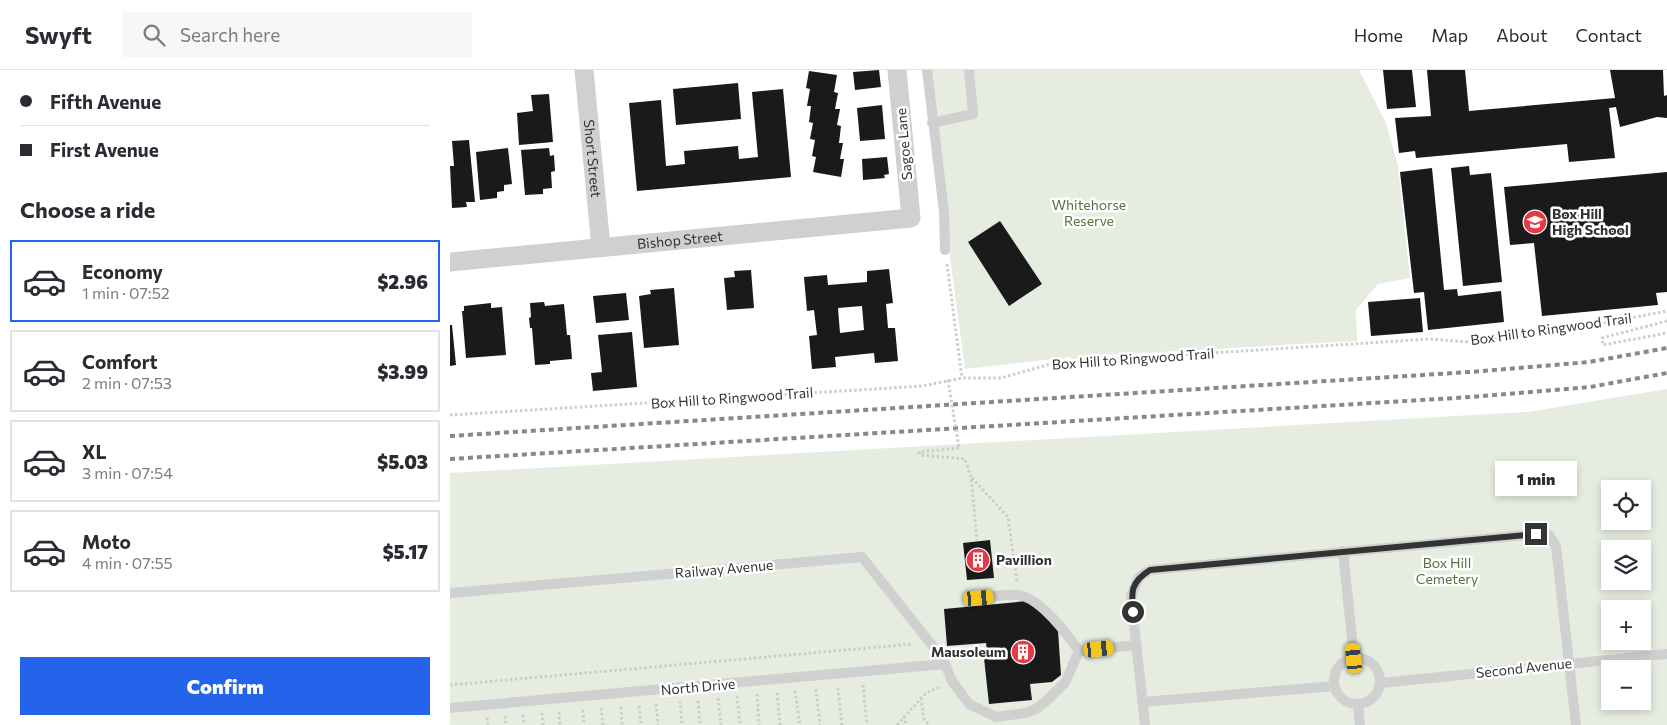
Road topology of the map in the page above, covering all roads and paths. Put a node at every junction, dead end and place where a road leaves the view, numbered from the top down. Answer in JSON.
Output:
{"nodes":[{"id":1,"x":584,"y":70,"type":"edge"},
{"id":2,"x":897,"y":70,"type":"edge"},
{"id":3,"x":927,"y":70,"type":"edge"},
{"id":4,"x":969,"y":70,"type":"edge"},
{"id":5,"x":932,"y":123,"type":"junction"},
{"id":6,"x":911,"y":218,"type":"joint"},
{"id":7,"x":601,"y":247,"type":"junction"},
{"id":8,"x":945,"y":250,"type":"joint"},
{"id":9,"x":450,"y":262,"type":"edge"},
{"id":10,"x":1667,"y":311,"type":"edge"},
{"id":11,"x":1667,"y":321,"type":"edge"},
{"id":12,"x":1667,"y":333,"type":"edge"},
{"id":13,"x":962,"y":378,"type":"junction"},
{"id":14,"x":948,"y":380,"type":"junction"},
{"id":15,"x":450,"y":415,"type":"edge"},
{"id":16,"x":971,"y":477,"type":"junction"},
{"id":17,"x":977,"y":540,"type":"dead end"},
{"id":18,"x":1343,"y":551,"type":"junction"},
{"id":19,"x":450,"y":592,"type":"edge"},
{"id":20,"x":1018,"y":595,"type":"junction"},
{"id":21,"x":979,"y":598,"type":"dead end"},
{"id":22,"x":930,"y":642,"type":"junction"},
{"id":23,"x":1137,"y":645,"type":"junction"},
{"id":24,"x":1080,"y":651,"type":"junction"},
{"id":25,"x":1667,"y":654,"type":"edge"},
{"id":26,"x":1354,"y":658,"type":"junction"},
{"id":27,"x":945,"y":664,"type":"junction"},
{"id":28,"x":1570,"y":664,"type":"junction"},
{"id":29,"x":861,"y":672,"type":"junction"},
{"id":30,"x":836,"y":674,"type":"junction"},
{"id":31,"x":815,"y":676,"type":"junction"},
{"id":32,"x":794,"y":678,"type":"junction"},
{"id":33,"x":776,"y":680,"type":"junction"},
{"id":34,"x":756,"y":681,"type":"junction"},
{"id":35,"x":952,"y":681,"type":"junction"},
{"id":36,"x":736,"y":683,"type":"junction"},
{"id":37,"x":1381,"y":683,"type":"junction"},
{"id":38,"x":450,"y":685,"type":"edge"},
{"id":39,"x":716,"y":685,"type":"junction"},
{"id":40,"x":697,"y":686,"type":"junction"},
{"id":41,"x":1334,"y":686,"type":"junction"},
{"id":42,"x":679,"y":688,"type":"junction"},
{"id":43,"x":654,"y":690,"type":"junction"},
{"id":44,"x":638,"y":692,"type":"junction"},
{"id":45,"x":921,"y":697,"type":"junction"},
{"id":46,"x":1143,"y":702,"type":"junction"},
{"id":47,"x":1358,"y":705,"type":"junction"},
{"id":48,"x":450,"y":708,"type":"edge"},
{"id":49,"x":904,"y":715,"type":"junction"},
{"id":50,"x":996,"y":721,"type":"edge"},
{"id":51,"x":641,"y":725,"type":"edge"},
{"id":52,"x":658,"y":725,"type":"edge"},
{"id":53,"x":682,"y":725,"type":"edge"},
{"id":54,"x":700,"y":725,"type":"edge"},
{"id":55,"x":720,"y":725,"type":"edge"},
{"id":56,"x":740,"y":725,"type":"edge"},
{"id":57,"x":760,"y":725,"type":"edge"},
{"id":58,"x":780,"y":725,"type":"edge"},
{"id":59,"x":800,"y":725,"type":"edge"},
{"id":60,"x":820,"y":725,"type":"edge"},
{"id":61,"x":842,"y":725,"type":"edge"},
{"id":62,"x":867,"y":725,"type":"edge"},
{"id":63,"x":897,"y":725,"type":"edge"},
{"id":64,"x":906,"y":725,"type":"edge"},
{"id":65,"x":929,"y":725,"type":"edge"},
{"id":66,"x":1145,"y":725,"type":"edge"},
{"id":67,"x":1360,"y":725,"type":"edge"},
{"id":68,"x":1576,"y":725,"type":"edge"}],
"edges":[{"from":1,"to":7,"type":"street","name":"Short Street"},
{"from":2,"to":6,"type":"street","name":"Sagoe Lane"},
{"from":3,"to":5,"type":"lane"},
{"from":4,"to":5,"type":"lane"},
{"from":5,"to":8,"type":"lane"},
{"from":6,"to":7,"type":"street","name":"Bishop Street"},
{"from":7,"to":9,"type":"street","name":"Bishop Street"},
{"from":8,"to":13,"type":"path"},
{"from":10,"to":13,"type":"path","name":"Box Hill to Ringwood Trail"},
{"from":11,"to":12,"type":"path"},
{"from":13,"to":14,"type":"path","name":"Box Hill to Ringwood Trail"},
{"from":14,"to":15,"type":"path","name":"Box Hill to Ringwood Trail"},
{"from":14,"to":16,"type":"path","bridge":true},
{"from":16,"to":17,"type":"path"},
{"from":16,"to":20,"type":"path"},
{"from":18,"to":23,"type":"lane"},
{"from":18,"to":26,"type":"lane"},
{"from":18,"to":28,"type":"lane"},
{"from":19,"to":22,"type":"lane","name":"Railway Avenue"},
{"from":20,"to":21,"type":"lane"},
{"from":20,"to":24,"type":"lane"},
{"from":22,"to":27,"type":"lane","name":"Railway Avenue"},
{"from":22,"to":38,"type":"path"},
{"from":23,"to":24,"type":"lane"},
{"from":23,"to":46,"type":"lane"},
{"from":24,"to":50,"type":"lane"},
{"from":25,"to":28,"type":"lane","name":"Second Avenue"},
{"from":26,"to":37,"type":"lane"},
{"from":26,"to":41,"type":"lane"},
{"from":27,"to":29,"type":"lane","name":"North Drive"},
{"from":27,"to":35,"type":"lane","name":"Railway Avenue"},
{"from":28,"to":37,"type":"lane","name":"Second Avenue"},
{"from":28,"to":68,"type":"lane"},
{"from":29,"to":30,"type":"lane","name":"North Drive"},
{"from":29,"to":62,"type":"path"},
{"from":30,"to":31,"type":"lane","name":"North Drive"},
{"from":30,"to":61,"type":"path"},
{"from":31,"to":32,"type":"lane","name":"North Drive"},
{"from":31,"to":60,"type":"path"},
{"from":32,"to":33,"type":"lane","name":"North Drive"},
{"from":32,"to":59,"type":"path"},
{"from":33,"to":34,"type":"lane","name":"North Drive"},
{"from":33,"to":58,"type":"path"},
{"from":34,"to":36,"type":"lane","name":"North Drive"},
{"from":34,"to":57,"type":"path"},
{"from":35,"to":45,"type":"path"},
{"from":35,"to":50,"type":"lane","name":"Railway Avenue"},
{"from":36,"to":39,"type":"lane","name":"North Drive"},
{"from":36,"to":56,"type":"path"},
{"from":37,"to":47,"type":"lane"},
{"from":39,"to":40,"type":"lane","name":"North Drive"},
{"from":39,"to":55,"type":"path"},
{"from":40,"to":42,"type":"lane","name":"North Drive"},
{"from":40,"to":54,"type":"path"},
{"from":41,"to":46,"type":"lane"},
{"from":41,"to":47,"type":"lane"},
{"from":42,"to":43,"type":"lane","name":"North Drive"},
{"from":42,"to":53,"type":"path"},
{"from":43,"to":44,"type":"lane","name":"North Drive"},
{"from":43,"to":52,"type":"path"},
{"from":44,"to":48,"type":"lane","name":"North Drive"},
{"from":44,"to":51,"type":"path"},
{"from":45,"to":49,"type":"path"},
{"from":45,"to":65,"type":"path"},
{"from":46,"to":66,"type":"lane"},
{"from":47,"to":67,"type":"lane"},
{"from":49,"to":63,"type":"path"},
{"from":49,"to":64,"type":"path"}]}
